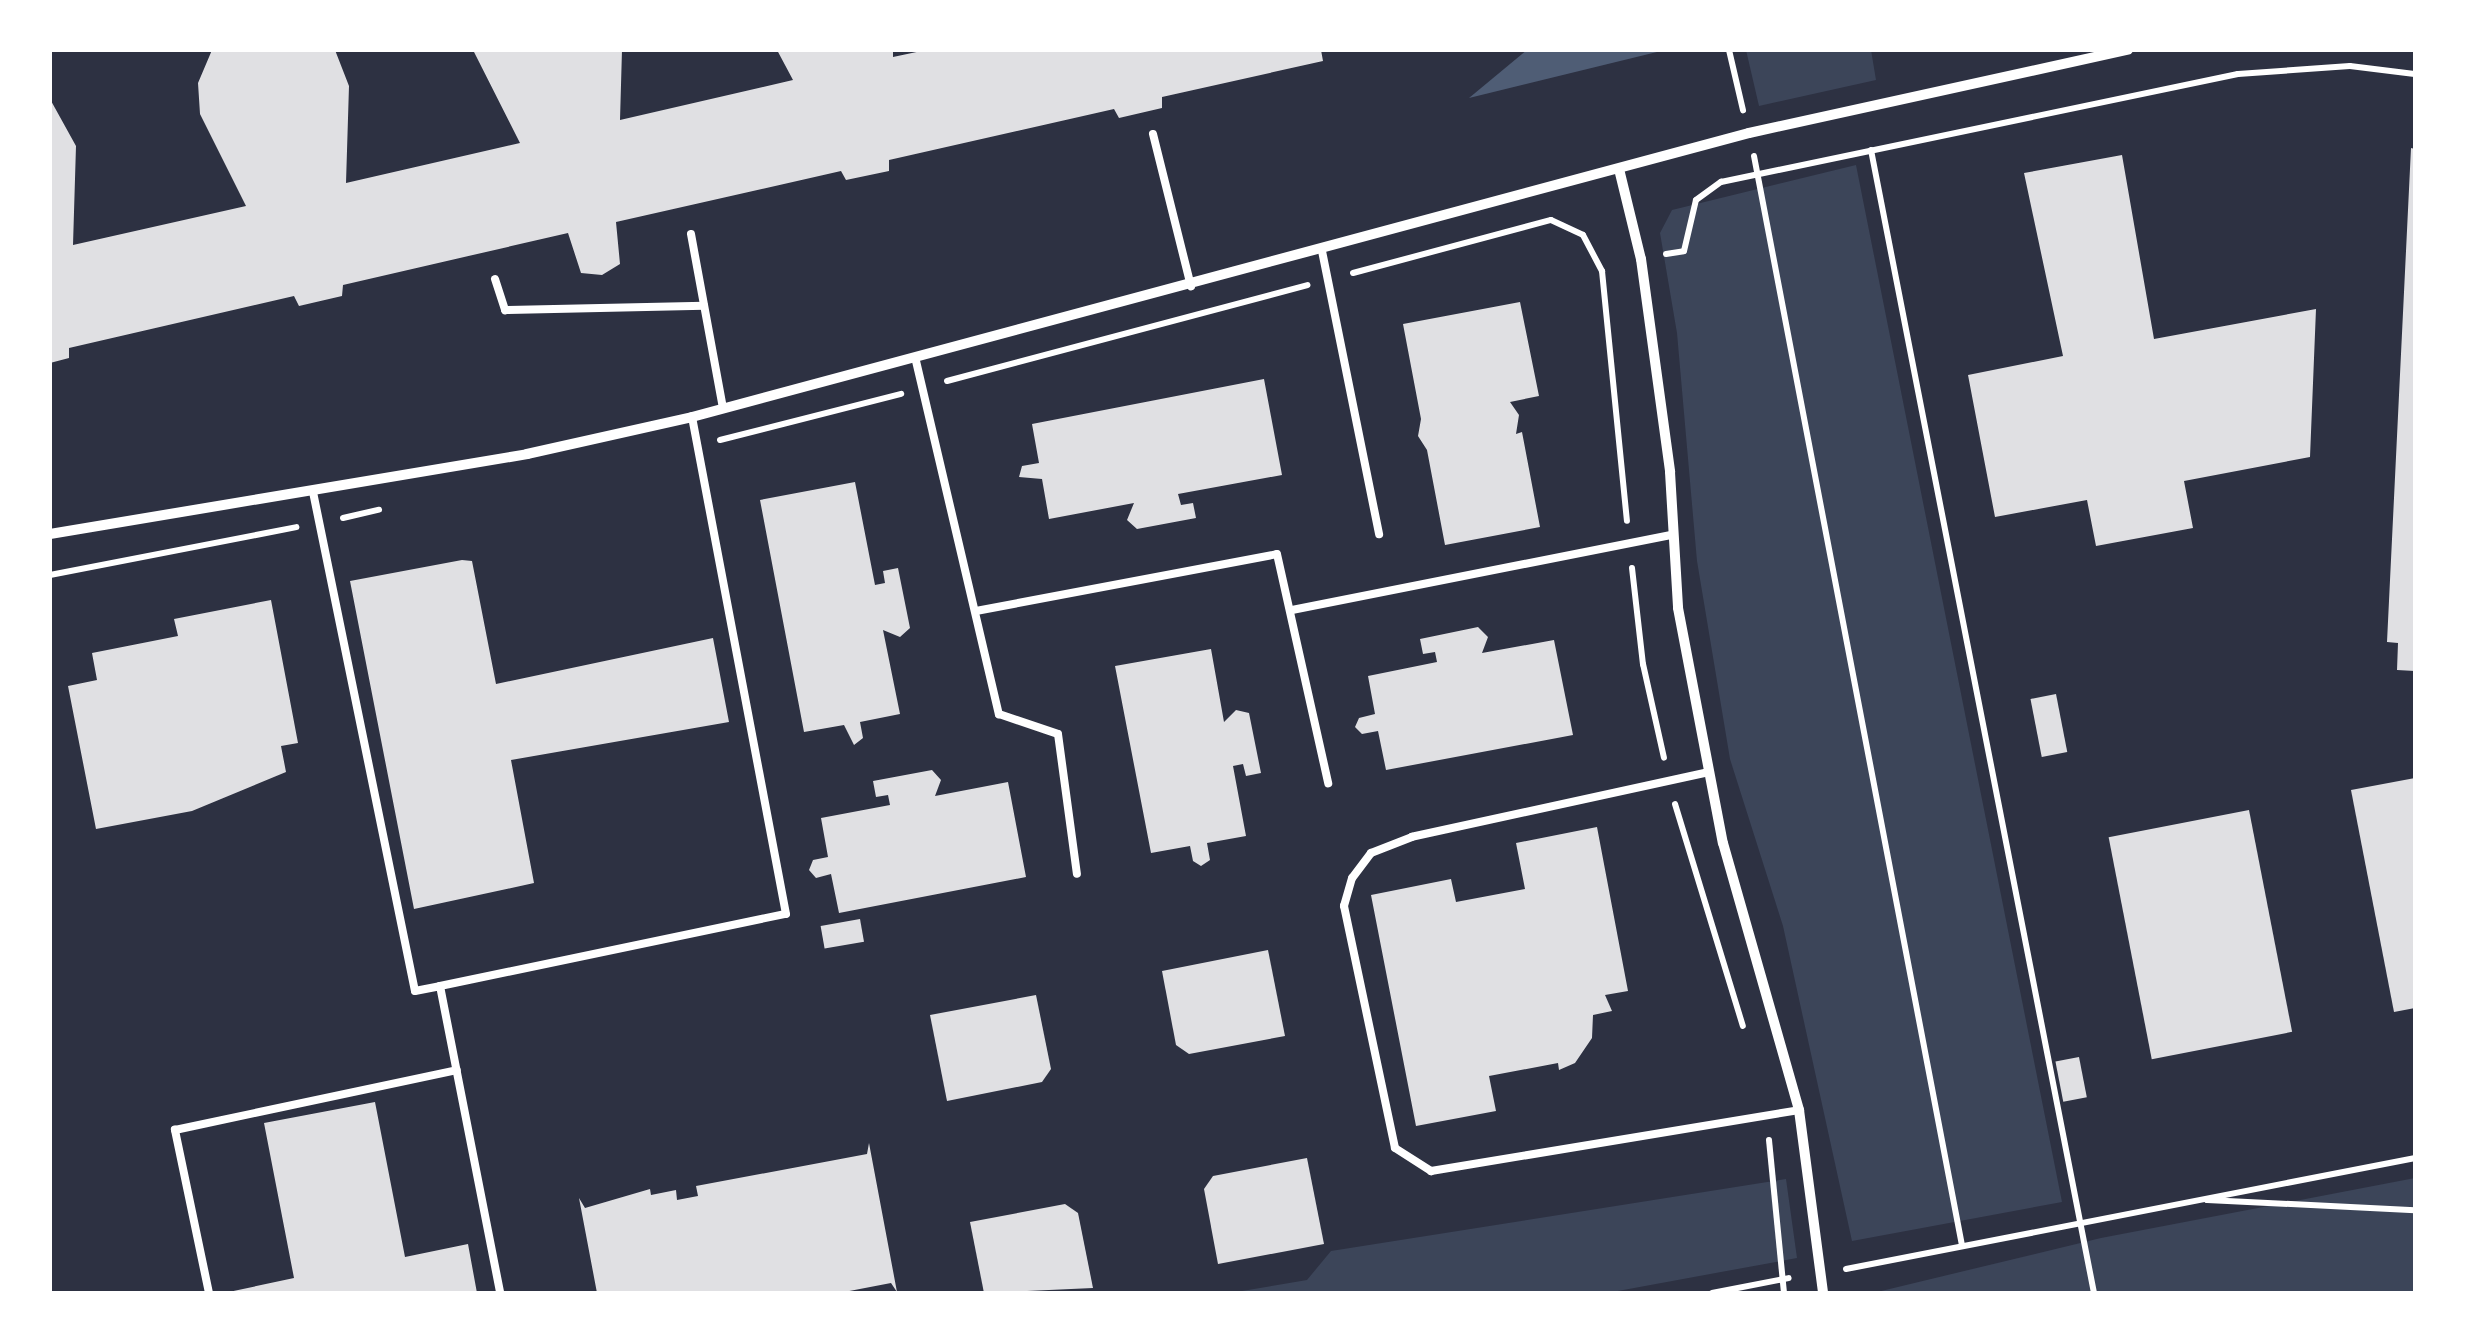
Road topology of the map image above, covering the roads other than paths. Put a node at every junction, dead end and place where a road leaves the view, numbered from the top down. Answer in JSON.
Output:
{"nodes":[{"id":1,"x":2128,"y":50,"type":"edge"},
{"id":2,"x":1153,"y":134,"type":"dead end"},
{"id":3,"x":1618,"y":169,"type":"junction"},
{"id":4,"x":692,"y":234,"type":"dead end"},
{"id":5,"x":1322,"y":251,"type":"junction"},
{"id":6,"x":495,"y":279,"type":"dead end"},
{"id":7,"x":1191,"y":286,"type":"junction"},
{"id":8,"x":704,"y":306,"type":"junction"},
{"id":9,"x":916,"y":361,"type":"junction"},
{"id":10,"x":723,"y":409,"type":"junction"},
{"id":11,"x":692,"y":417,"type":"junction"},
{"id":12,"x":313,"y":492,"type":"junction"},
{"id":13,"x":50,"y":534,"type":"edge"},
{"id":14,"x":1379,"y":534,"type":"dead end"},
{"id":15,"x":1670,"y":535,"type":"junction"},
{"id":16,"x":976,"y":610,"type":"junction"},
{"id":17,"x":1292,"y":610,"type":"junction"},
{"id":18,"x":1709,"y":772,"type":"junction"},
{"id":19,"x":1328,"y":783,"type":"dead end"},
{"id":20,"x":1077,"y":874,"type":"dead end"},
{"id":21,"x":440,"y":986,"type":"junction"},
{"id":22,"x":456,"y":1070,"type":"junction"},
{"id":23,"x":1799,"y":1110,"type":"junction"},
{"id":24,"x":209,"y":1293,"type":"edge"},
{"id":25,"x":500,"y":1293,"type":"edge"},
{"id":26,"x":1823,"y":1293,"type":"edge"}],
"edges":[{"from":1,"to":3,"type":"street"},
{"from":2,"to":7,"type":"lane"},
{"from":3,"to":5,"type":"street"},
{"from":3,"to":15,"type":"street"},
{"from":4,"to":8,"type":"lane"},
{"from":5,"to":7,"type":"street"},
{"from":5,"to":14,"type":"lane"},
{"from":6,"to":8,"type":"lane"},
{"from":7,"to":9,"type":"street"},
{"from":8,"to":10,"type":"lane"},
{"from":9,"to":10,"type":"street"},
{"from":9,"to":16,"type":"lane"},
{"from":10,"to":11,"type":"street"},
{"from":11,"to":12,"type":"street"},
{"from":11,"to":21,"type":"lane"},
{"from":12,"to":13,"type":"street"},
{"from":12,"to":21,"type":"lane"},
{"from":15,"to":17,"type":"lane"},
{"from":15,"to":18,"type":"street"},
{"from":16,"to":17,"type":"lane"},
{"from":16,"to":20,"type":"lane"},
{"from":17,"to":19,"type":"lane"},
{"from":18,"to":23,"type":"street"},
{"from":18,"to":23,"type":"lane"},
{"from":21,"to":22,"type":"lane"},
{"from":22,"to":24,"type":"lane"},
{"from":22,"to":25,"type":"lane"},
{"from":23,"to":26,"type":"street"}]}
